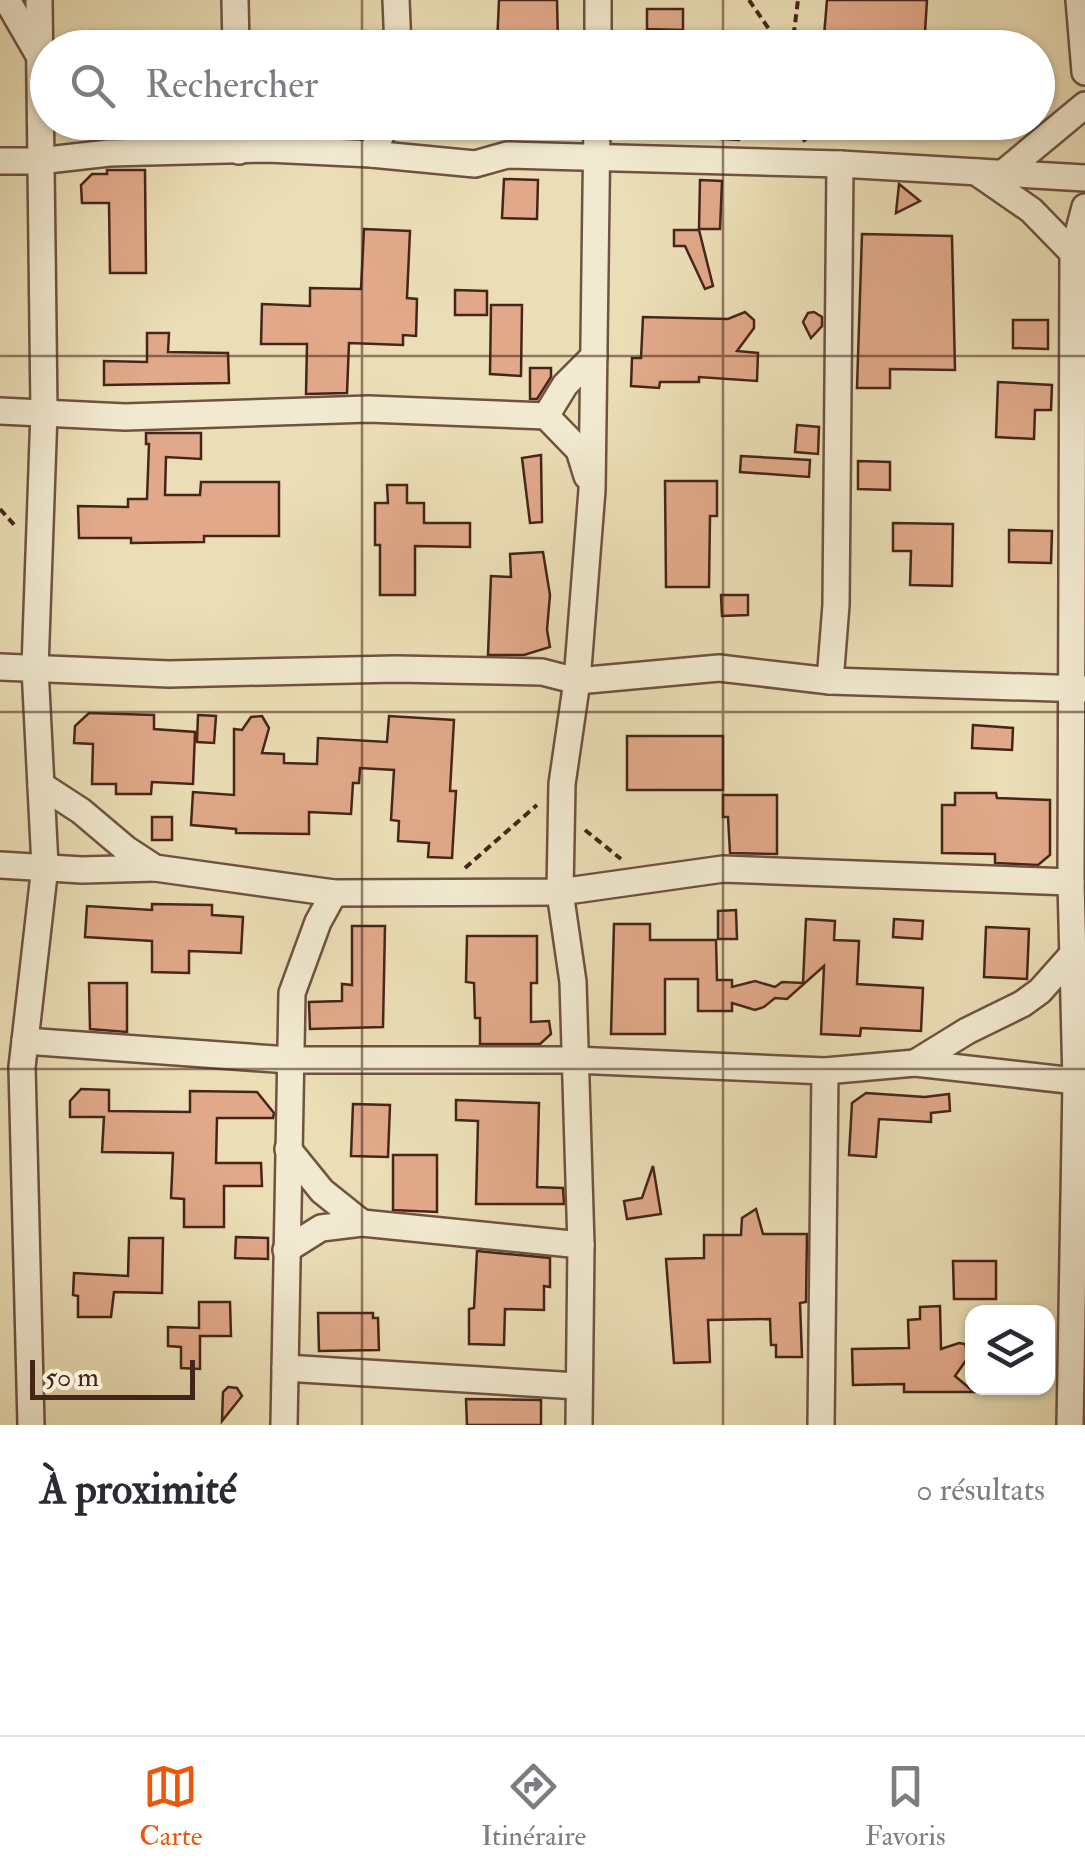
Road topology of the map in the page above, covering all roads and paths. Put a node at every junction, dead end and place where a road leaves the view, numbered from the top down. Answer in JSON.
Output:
{"nodes":[{"id":1,"x":7,"y":0,"type":"edge"},
{"id":2,"x":39,"y":0,"type":"edge"},
{"id":3,"x":235,"y":0,"type":"edge"},
{"id":4,"x":396,"y":0,"type":"edge"},
{"id":5,"x":598,"y":0,"type":"edge"},
{"id":6,"x":749,"y":0,"type":"edge"},
{"id":7,"x":798,"y":0,"type":"edge"},
{"id":8,"x":1078,"y":0,"type":"edge"},
{"id":9,"x":38,"y":30,"type":"edge"},
{"id":10,"x":236,"y":30,"type":"edge"},
{"id":11,"x":397,"y":30,"type":"edge"},
{"id":12,"x":598,"y":30,"type":"edge"},
{"id":13,"x":770,"y":30,"type":"edge"},
{"id":14,"x":794,"y":30,"type":"edge"},
{"id":15,"x":30,"y":39,"type":"edge"},
{"id":16,"x":1085,"y":72,"type":"edge"},
{"id":17,"x":1085,"y":105,"type":"edge"},
{"id":18,"x":1055,"y":126,"type":"edge"},
{"id":19,"x":39,"y":140,"type":"edge"},
{"id":20,"x":239,"y":140,"type":"edge"},
{"id":21,"x":378,"y":140,"type":"edge"},
{"id":22,"x":598,"y":140,"type":"edge"},
{"id":23,"x":1036,"y":140,"type":"edge"},
{"id":24,"x":239,"y":151,"type":"junction"},
{"id":25,"x":371,"y":154,"type":"junction"},
{"id":26,"x":597,"y":158,"type":"junction"},
{"id":27,"x":0,"y":161,"type":"edge"},
{"id":28,"x":39,"y":161,"type":"junction"},
{"id":29,"x":840,"y":164,"type":"junction"},
{"id":30,"x":989,"y":173,"type":"junction"},
{"id":31,"x":1085,"y":178,"type":"edge"},
{"id":32,"x":1085,"y":207,"type":"edge"},
{"id":33,"x":1074,"y":253,"type":"junction"},
{"id":34,"x":594,"y":356,"type":"junction"},
{"id":35,"x":0,"y":410,"type":"edge"},
{"id":36,"x":44,"y":412,"type":"junction"},
{"id":37,"x":546,"y":416,"type":"junction"},
{"id":38,"x":1079,"y":462,"type":"edge"},
{"id":39,"x":592,"y":490,"type":"junction"},
{"id":40,"x":0,"y":667,"type":"edge"},
{"id":41,"x":35,"y":668,"type":"junction"},
{"id":42,"x":830,"y":680,"type":"junction"},
{"id":43,"x":577,"y":681,"type":"junction"},
{"id":44,"x":1078,"y":689,"type":"edge"},
{"id":45,"x":562,"y":784,"type":"junction"},
{"id":46,"x":41,"y":785,"type":"junction"},
{"id":47,"x":582,"y":828,"type":"dead end"},
{"id":48,"x":0,"y":865,"type":"edge"},
{"id":49,"x":45,"y":866,"type":"junction"},
{"id":50,"x":154,"y":868,"type":"junction"},
{"id":51,"x":648,"y":880,"type":"junction"},
{"id":52,"x":1071,"y":882,"type":"junction"},
{"id":53,"x":560,"y":892,"type":"junction"},
{"id":54,"x":334,"y":893,"type":"junction"},
{"id":55,"x":434,"y":893,"type":"junction"},
{"id":56,"x":1072,"y":955,"type":"junction"},
{"id":57,"x":16,"y":1058,"type":"edge"},
{"id":58,"x":290,"y":1060,"type":"junction"},
{"id":59,"x":574,"y":1060,"type":"junction"},
{"id":60,"x":916,"y":1063,"type":"junction"},
{"id":61,"x":825,"y":1071,"type":"junction"},
{"id":62,"x":1080,"y":1082,"type":"edge"},
{"id":63,"x":288,"y":1149,"type":"junction"},
{"id":64,"x":362,"y":1222,"type":"junction"},
{"id":65,"x":581,"y":1245,"type":"junction"},
{"id":66,"x":286,"y":1250,"type":"junction"},
{"id":67,"x":286,"y":1368,"type":"junction"},
{"id":68,"x":578,"y":1386,"type":"junction"},
{"id":69,"x":32,"y":1425,"type":"edge"},
{"id":70,"x":284,"y":1425,"type":"edge"},
{"id":71,"x":579,"y":1425,"type":"edge"},
{"id":72,"x":821,"y":1425,"type":"edge"},
{"id":73,"x":1070,"y":1425,"type":"edge"}],
"edges":[{"from":1,"to":15,"type":"street"},
{"from":2,"to":9,"type":"street"},
{"from":3,"to":10,"type":"street"},
{"from":4,"to":11,"type":"street"},
{"from":5,"to":12,"type":"street"},
{"from":6,"to":13,"type":"path"},
{"from":7,"to":14,"type":"path"},
{"from":8,"to":16,"type":"street"},
{"from":17,"to":18,"type":"street"},
{"from":19,"to":28,"type":"street"},
{"from":20,"to":24,"type":"street"},
{"from":21,"to":25,"type":"street"},
{"from":22,"to":26,"type":"street"},
{"from":23,"to":30,"type":"street"},
{"from":24,"to":25,"type":"street"},
{"from":24,"to":28,"type":"street"},
{"from":25,"to":26,"type":"street"},
{"from":26,"to":29,"type":"street"},
{"from":26,"to":34,"type":"street"},
{"from":27,"to":28,"type":"street"},
{"from":28,"to":36,"type":"street"},
{"from":29,"to":30,"type":"street"},
{"from":29,"to":42,"type":"street"},
{"from":30,"to":31,"type":"street"},
{"from":30,"to":33,"type":"street"},
{"from":32,"to":33,"type":"street"},
{"from":33,"to":38,"type":"street"},
{"from":34,"to":37,"type":"street"},
{"from":34,"to":39,"type":"street"},
{"from":35,"to":36,"type":"street"},
{"from":36,"to":37,"type":"street"},
{"from":36,"to":41,"type":"street"},
{"from":37,"to":39,"type":"street"},
{"from":38,"to":44,"type":"street"},
{"from":39,"to":43,"type":"street"},
{"from":40,"to":41,"type":"street"},
{"from":41,"to":43,"type":"street"},
{"from":41,"to":46,"type":"street"},
{"from":42,"to":43,"type":"street"},
{"from":42,"to":44,"type":"street"},
{"from":43,"to":45,"type":"street"},
{"from":44,"to":52,"type":"street"},
{"from":45,"to":53,"type":"street"},
{"from":45,"to":55,"type":"path"},
{"from":46,"to":49,"type":"street"},
{"from":46,"to":50,"type":"street"},
{"from":47,"to":51,"type":"path"},
{"from":48,"to":49,"type":"street"},
{"from":49,"to":50,"type":"street"},
{"from":49,"to":57,"type":"street"},
{"from":50,"to":54,"type":"street"},
{"from":51,"to":52,"type":"street"},
{"from":51,"to":53,"type":"street"},
{"from":52,"to":56,"type":"street"},
{"from":53,"to":55,"type":"street"},
{"from":53,"to":59,"type":"street"},
{"from":54,"to":55,"type":"street"},
{"from":54,"to":58,"type":"street"},
{"from":56,"to":60,"type":"street"},
{"from":56,"to":62,"type":"street"},
{"from":57,"to":58,"type":"street"},
{"from":57,"to":69,"type":"street"},
{"from":58,"to":59,"type":"street"},
{"from":58,"to":63,"type":"street"},
{"from":59,"to":61,"type":"street"},
{"from":59,"to":65,"type":"street"},
{"from":60,"to":61,"type":"street"},
{"from":60,"to":62,"type":"street"},
{"from":61,"to":72,"type":"street"},
{"from":62,"to":73,"type":"street"},
{"from":63,"to":64,"type":"street"},
{"from":63,"to":66,"type":"street"},
{"from":64,"to":65,"type":"street"},
{"from":64,"to":66,"type":"street"},
{"from":65,"to":68,"type":"street"},
{"from":66,"to":67,"type":"street"},
{"from":67,"to":68,"type":"street"},
{"from":67,"to":70,"type":"street"},
{"from":68,"to":71,"type":"street"}]}
